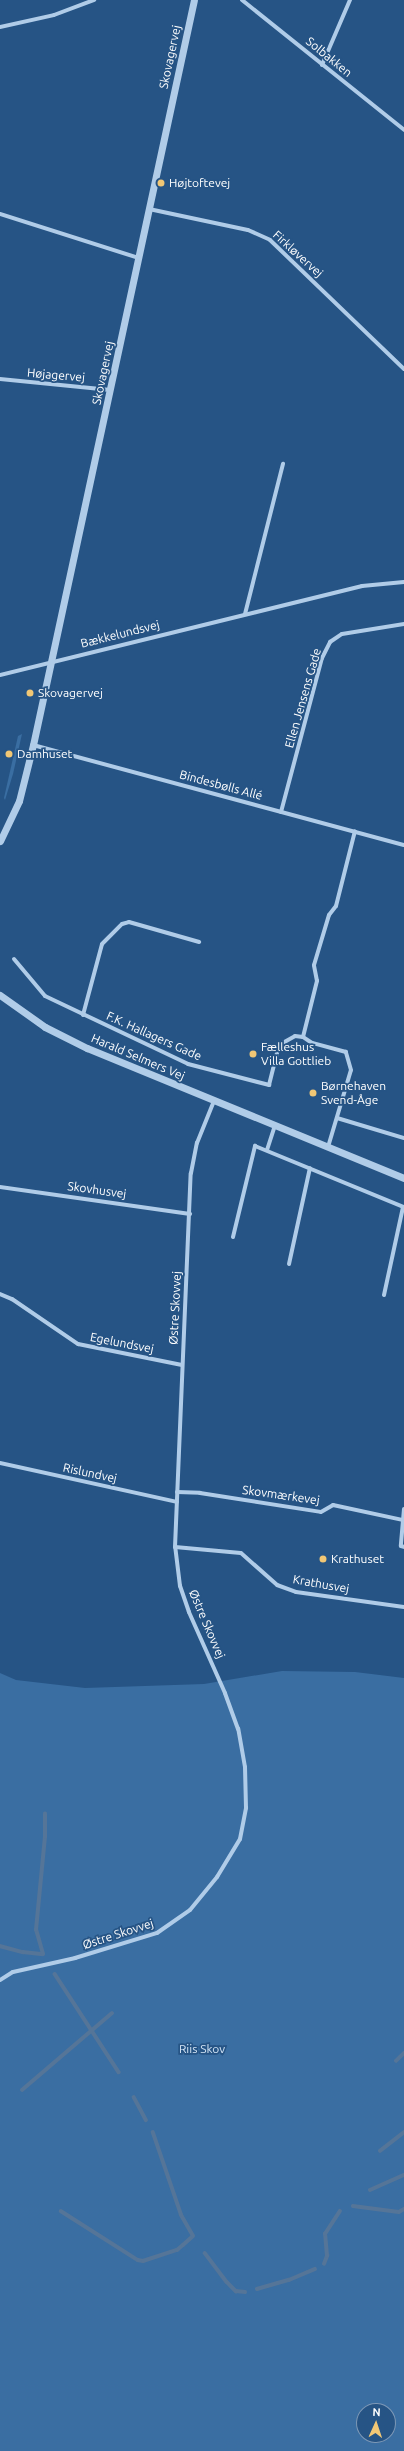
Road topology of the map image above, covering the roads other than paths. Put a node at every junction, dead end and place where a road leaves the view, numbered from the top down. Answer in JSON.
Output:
{"nodes":[{"id":1,"x":94,"y":0,"type":"edge"},
{"id":2,"x":194,"y":0,"type":"edge"},
{"id":3,"x":242,"y":0,"type":"edge"},
{"id":4,"x":350,"y":0,"type":"edge"},
{"id":5,"x":0,"y":27,"type":"edge"},
{"id":6,"x":322,"y":65,"type":"junction"},
{"id":7,"x":404,"y":130,"type":"edge"},
{"id":8,"x":149,"y":209,"type":"junction"},
{"id":9,"x":0,"y":214,"type":"edge"},
{"id":10,"x":139,"y":258,"type":"junction"},
{"id":11,"x":404,"y":369,"type":"edge"},
{"id":12,"x":0,"y":379,"type":"edge"},
{"id":13,"x":110,"y":390,"type":"junction"},
{"id":14,"x":283,"y":464,"type":"dead end"},
{"id":15,"x":404,"y":582,"type":"edge"},
{"id":16,"x":245,"y":614,"type":"junction"},
{"id":17,"x":404,"y":624,"type":"edge"},
{"id":18,"x":51,"y":662,"type":"junction"},
{"id":19,"x":0,"y":675,"type":"edge"},
{"id":20,"x":33,"y":745,"type":"junction"},
{"id":21,"x":281,"y":812,"type":"junction"},
{"id":22,"x":355,"y":831,"type":"junction"},
{"id":23,"x":0,"y":841,"type":"edge"},
{"id":24,"x":404,"y":844,"type":"edge"},
{"id":25,"x":199,"y":942,"type":"dead end"},
{"id":26,"x":14,"y":959,"type":"dead end"},
{"id":27,"x":0,"y":995,"type":"edge"},
{"id":28,"x":82,"y":1015,"type":"junction"},
{"id":29,"x":303,"y":1037,"type":"junction"},
{"id":30,"x":214,"y":1101,"type":"junction"},
{"id":31,"x":337,"y":1118,"type":"junction"},
{"id":32,"x":275,"y":1126,"type":"junction"},
{"id":33,"x":404,"y":1138,"type":"edge"},
{"id":34,"x":328,"y":1147,"type":"junction"},
{"id":35,"x":267,"y":1150,"type":"junction"},
{"id":36,"x":310,"y":1168,"type":"junction"},
{"id":37,"x":404,"y":1178,"type":"edge"},
{"id":38,"x":0,"y":1187,"type":"edge"},
{"id":39,"x":404,"y":1207,"type":"edge"},
{"id":40,"x":190,"y":1214,"type":"junction"},
{"id":41,"x":232,"y":1237,"type":"dead end"},
{"id":42,"x":289,"y":1264,"type":"dead end"},
{"id":43,"x":0,"y":1294,"type":"edge"},
{"id":44,"x":384,"y":1295,"type":"dead end"},
{"id":45,"x":182,"y":1365,"type":"junction"},
{"id":46,"x":0,"y":1463,"type":"edge"},
{"id":47,"x":177,"y":1492,"type":"junction"},
{"id":48,"x":177,"y":1502,"type":"junction"},
{"id":49,"x":404,"y":1509,"type":"edge"},
{"id":50,"x":403,"y":1520,"type":"junction"},
{"id":51,"x":175,"y":1547,"type":"junction"},
{"id":52,"x":404,"y":1547,"type":"edge"},
{"id":53,"x":404,"y":1607,"type":"edge"},
{"id":54,"x":0,"y":1980,"type":"edge"}],
"edges":[{"from":1,"to":5,"type":"street"},
{"from":2,"to":8,"type":"street","name":"Skovagervej"},
{"from":3,"to":6,"type":"street","name":"Solbakken"},
{"from":4,"to":6,"type":"street"},
{"from":6,"to":7,"type":"street","name":"Solbakken"},
{"from":8,"to":10,"type":"street","name":"Skovagervej"},
{"from":8,"to":11,"type":"street","name":"Firkløvervej"},
{"from":9,"to":10,"type":"street"},
{"from":10,"to":13,"type":"street","name":"Skovagervej"},
{"from":12,"to":13,"type":"street","name":"Højagervej"},
{"from":13,"to":18,"type":"street","name":"Skovagervej"},
{"from":14,"to":16,"type":"street"},
{"from":15,"to":16,"type":"street","name":"Bækkelundsvej"},
{"from":16,"to":18,"type":"street","name":"Bækkelundsvej"},
{"from":17,"to":21,"type":"street","name":"Ellen Jensens Gade"},
{"from":18,"to":19,"type":"street","name":"Bækkelundsvej"},
{"from":18,"to":20,"type":"street","name":"Skovagervej"},
{"from":20,"to":21,"type":"street","name":"Bindesbølls Allé"},
{"from":20,"to":23,"type":"street","name":"Skovagervej"},
{"from":21,"to":22,"type":"street","name":"Bindesbølls Allé"},
{"from":22,"to":24,"type":"street","name":"Bindesbølls Allé"},
{"from":22,"to":29,"type":"street"},
{"from":25,"to":28,"type":"street"},
{"from":26,"to":28,"type":"street","name":"F.K. Hallagers Gade"},
{"from":27,"to":30,"type":"street","name":"Harald Selmers Vej"},
{"from":28,"to":29,"type":"street","name":"F.K. Hallagers Gade"},
{"from":29,"to":31,"type":"street"},
{"from":30,"to":32,"type":"street","name":"Harald Selmers Vej"},
{"from":30,"to":40,"type":"street","name":"Østre Skovvej"},
{"from":31,"to":33,"type":"street"},
{"from":31,"to":34,"type":"street"},
{"from":32,"to":34,"type":"street","name":"Harald Selmers Vej"},
{"from":32,"to":35,"type":"street"},
{"from":34,"to":37,"type":"street","name":"Harald Selmers Vej"},
{"from":35,"to":36,"type":"street"},
{"from":35,"to":41,"type":"street"},
{"from":36,"to":39,"type":"street"},
{"from":36,"to":42,"type":"street"},
{"from":38,"to":40,"type":"street","name":"Skovhusvej"},
{"from":39,"to":44,"type":"street"},
{"from":40,"to":45,"type":"street","name":"Østre Skovvej"},
{"from":43,"to":45,"type":"street","name":"Egelundsvej"},
{"from":45,"to":47,"type":"street","name":"Østre Skovvej"},
{"from":46,"to":48,"type":"street","name":"Rislundvej"},
{"from":47,"to":48,"type":"street","name":"Østre Skovvej"},
{"from":47,"to":50,"type":"street","name":"Skovmærkevej"},
{"from":48,"to":51,"type":"street","name":"Østre Skovvej"},
{"from":49,"to":50,"type":"street"},
{"from":50,"to":52,"type":"street"},
{"from":51,"to":53,"type":"street","name":"Krathusvej"},
{"from":51,"to":54,"type":"street","name":"Østre Skovvej"}]}
